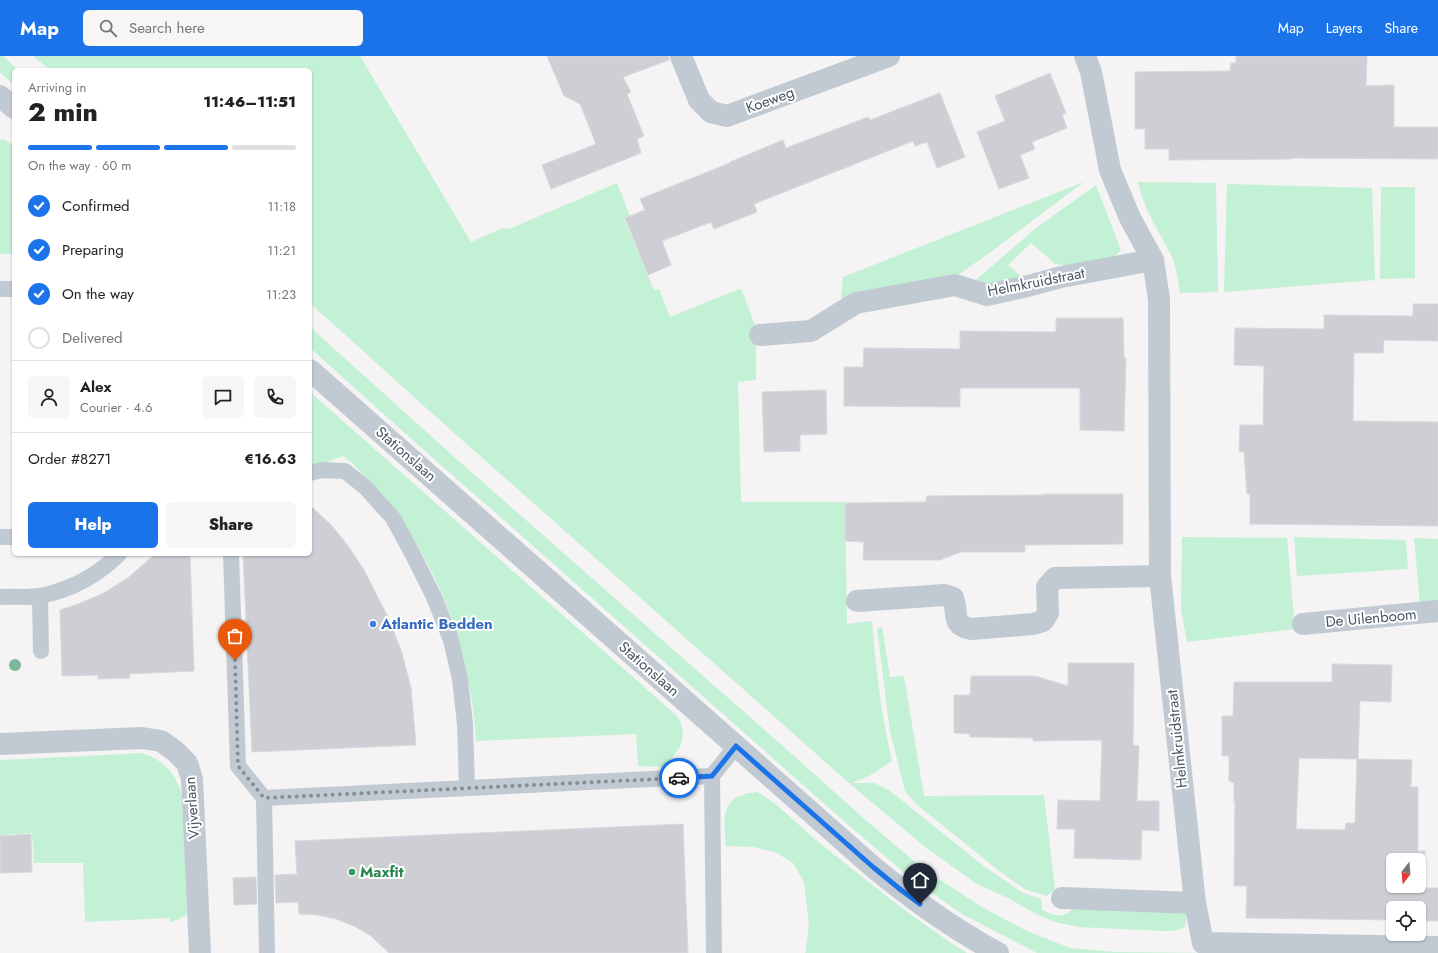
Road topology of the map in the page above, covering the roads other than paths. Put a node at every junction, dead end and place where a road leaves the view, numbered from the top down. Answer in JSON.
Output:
{"nodes":[{"id":1,"x":681,"y":56,"type":"edge"},
{"id":2,"x":889,"y":56,"type":"edge"},
{"id":3,"x":1085,"y":56,"type":"edge"},
{"id":4,"x":0,"y":96,"type":"edge"},
{"id":5,"x":12,"y":106,"type":"edge"},
{"id":6,"x":1153,"y":260,"type":"junction"},
{"id":7,"x":0,"y":289,"type":"edge"},
{"id":8,"x":12,"y":289,"type":"edge"},
{"id":9,"x":760,"y":335,"type":"dead end"},
{"id":10,"x":312,"y":372,"type":"edge"},
{"id":11,"x":312,"y":473,"type":"edge"},
{"id":12,"x":0,"y":537,"type":"edge"},
{"id":13,"x":12,"y":537,"type":"edge"},
{"id":14,"x":117,"y":556,"type":"edge"},
{"id":15,"x":231,"y":556,"type":"edge"},
{"id":16,"x":1160,"y":576,"type":"junction"},
{"id":17,"x":40,"y":596,"type":"junction"},
{"id":18,"x":0,"y":597,"type":"edge"},
{"id":19,"x":857,"y":601,"type":"dead end"},
{"id":20,"x":1438,"y":611,"type":"edge"},
{"id":21,"x":1303,"y":624,"type":"dead end"},
{"id":22,"x":41,"y":651,"type":"dead end"},
{"id":23,"x":0,"y":744,"type":"edge"},
{"id":24,"x":736,"y":746,"type":"junction"},
{"id":25,"x":712,"y":776,"type":"junction"},
{"id":26,"x":467,"y":788,"type":"junction"},
{"id":27,"x":264,"y":798,"type":"junction"},
{"id":28,"x":1062,"y":898,"type":"dead end"},
{"id":29,"x":1195,"y":903,"type":"junction"},
{"id":30,"x":1438,"y":947,"type":"edge"},
{"id":31,"x":200,"y":953,"type":"edge"},
{"id":32,"x":267,"y":953,"type":"edge"},
{"id":33,"x":714,"y":953,"type":"edge"},
{"id":34,"x":998,"y":953,"type":"edge"}],
"edges":[{"from":1,"to":2,"type":"street","name":"Koeweg"},
{"from":3,"to":6,"type":"street","name":"Helmkruidstraat"},
{"from":4,"to":5,"type":"street"},
{"from":6,"to":9,"type":"street","name":"Helmkruidstraat"},
{"from":6,"to":16,"type":"street","name":"Helmkruidstraat"},
{"from":7,"to":8,"type":"lane"},
{"from":10,"to":24,"type":"street","name":"Stationslaan"},
{"from":11,"to":26,"type":"lane"},
{"from":12,"to":13,"type":"lane"},
{"from":14,"to":17,"type":"lane"},
{"from":15,"to":27,"type":"lane"},
{"from":16,"to":19,"type":"street"},
{"from":16,"to":29,"type":"street","name":"Helmkruidstraat"},
{"from":17,"to":18,"type":"lane"},
{"from":17,"to":22,"type":"lane"},
{"from":20,"to":21,"type":"street","name":"De Uilenboom"},
{"from":23,"to":31,"type":"street","name":"Vijverlaan"},
{"from":24,"to":25,"type":"lane"},
{"from":24,"to":34,"type":"street","name":"Stationslaan"},
{"from":25,"to":26,"type":"lane"},
{"from":25,"to":33,"type":"lane"},
{"from":26,"to":27,"type":"lane"},
{"from":27,"to":32,"type":"lane"},
{"from":28,"to":29,"type":"street"},
{"from":29,"to":30,"type":"street","name":"Helmkruidstraat"}]}
